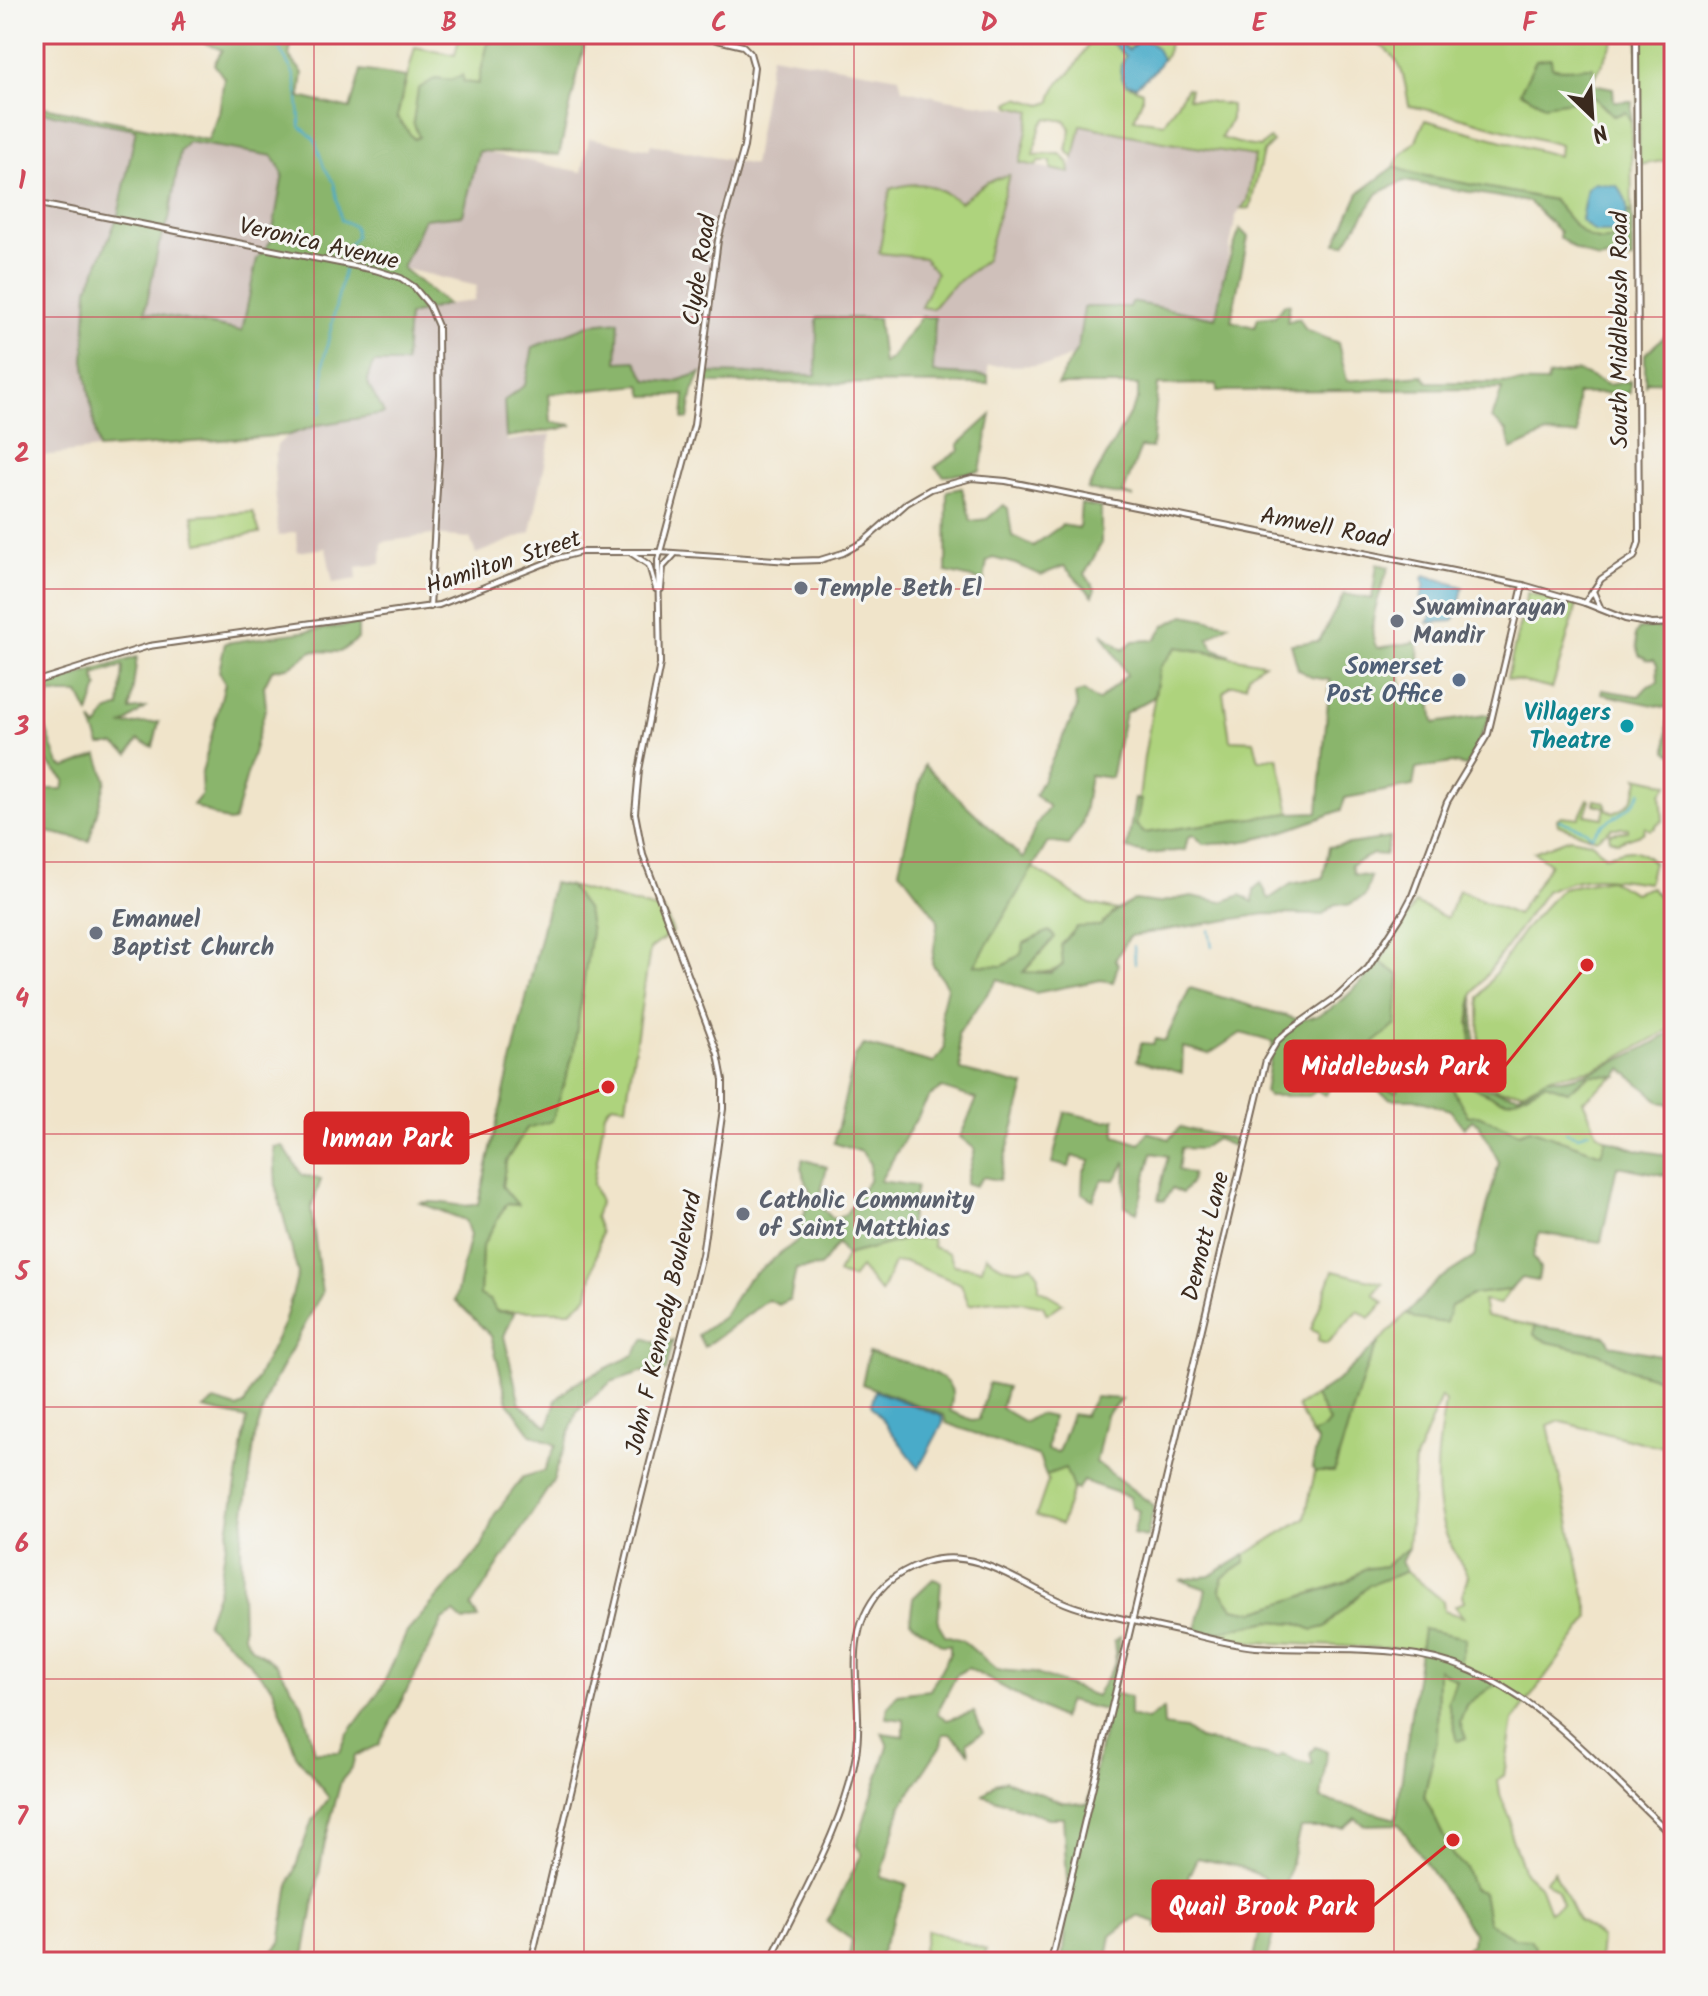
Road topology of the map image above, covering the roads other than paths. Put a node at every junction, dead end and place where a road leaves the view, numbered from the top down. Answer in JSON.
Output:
{"nodes":[{"id":1,"x":692,"y":34,"type":"edge"},
{"id":2,"x":1636,"y":34,"type":"edge"},
{"id":3,"x":34,"y":203,"type":"edge"},
{"id":4,"x":966,"y":479,"type":"joint"},
{"id":5,"x":628,"y":551,"type":"junction"},
{"id":6,"x":659,"y":552,"type":"junction"},
{"id":7,"x":675,"y":555,"type":"junction"},
{"id":8,"x":1523,"y":585,"type":"junction"},
{"id":9,"x":1593,"y":590,"type":"junction"},
{"id":10,"x":659,"y":603,"type":"junction"},
{"id":11,"x":1585,"y":603,"type":"junction"},
{"id":12,"x":430,"y":607,"type":"junction"},
{"id":13,"x":1603,"y":610,"type":"junction"},
{"id":14,"x":1674,"y":623,"type":"edge"},
{"id":15,"x":34,"y":682,"type":"edge"},
{"id":16,"x":1131,"y":1620,"type":"junction"},
{"id":17,"x":1674,"y":1837,"type":"edge"},
{"id":18,"x":531,"y":1962,"type":"edge"},
{"id":19,"x":770,"y":1962,"type":"edge"},
{"id":20,"x":1051,"y":1962,"type":"edge"}],
"edges":[{"from":1,"to":6,"type":"street","name":"Clyde Road"},
{"from":2,"to":9,"type":"street","name":"South Middlebush Road"},
{"from":3,"to":12,"type":"street","name":"Veronica Avenue"},
{"from":4,"to":7,"type":"street","name":"Hamilton Street"},
{"from":4,"to":8,"type":"street","name":"Amwell Road"},
{"from":5,"to":6,"type":"street","name":"Hamilton Street"},
{"from":5,"to":10,"type":"street"},
{"from":5,"to":12,"type":"street","name":"Hamilton Street"},
{"from":6,"to":7,"type":"street","name":"Hamilton Street"},
{"from":6,"to":10,"type":"street","name":"John F Kennedy Boulevard"},
{"from":7,"to":10,"type":"street"},
{"from":8,"to":11,"type":"street","name":"Amwell Road"},
{"from":8,"to":16,"type":"street","name":"Demott Lane"},
{"from":9,"to":11,"type":"street","name":"South Middlebush Road"},
{"from":9,"to":13,"type":"street"},
{"from":10,"to":18,"type":"street","name":"John F Kennedy Boulevard"},
{"from":11,"to":13,"type":"street","name":"Amwell Road"},
{"from":12,"to":15,"type":"street","name":"Hamilton Street"},
{"from":13,"to":14,"type":"street","name":"Amwell Road"},
{"from":16,"to":17,"type":"street"},
{"from":16,"to":19,"type":"street"},
{"from":16,"to":20,"type":"street","name":"Demott Lane"}]}
